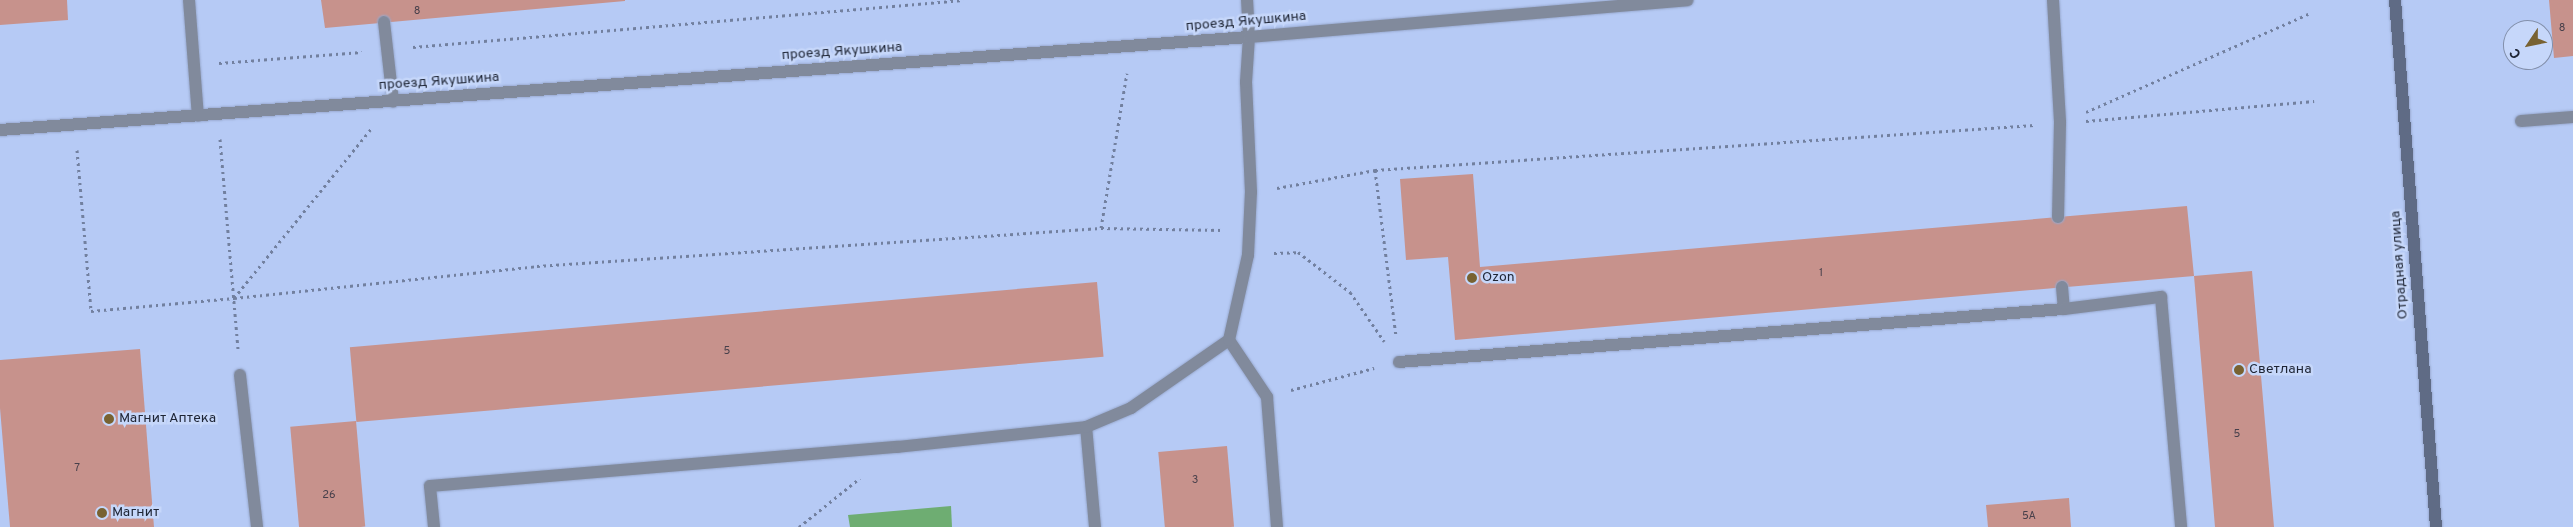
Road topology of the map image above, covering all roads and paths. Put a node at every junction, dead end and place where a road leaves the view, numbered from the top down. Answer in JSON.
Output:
{"nodes":[{"id":1,"x":189,"y":0,"type":"edge"},
{"id":2,"x":963,"y":0,"type":"edge"},
{"id":3,"x":1247,"y":0,"type":"edge"},
{"id":4,"x":1687,"y":0,"type":"edge"},
{"id":5,"x":2053,"y":0,"type":"edge"},
{"id":6,"x":2395,"y":0,"type":"edge"},
{"id":7,"x":2308,"y":14,"type":"dead end"},
{"id":8,"x":384,"y":22,"type":"dead end"},
{"id":9,"x":1249,"y":37,"type":"junction"},
{"id":10,"x":1132,"y":46,"type":"junction"},
{"id":11,"x":388,"y":50,"type":"junction"},
{"id":12,"x":194,"y":65,"type":"junction"},
{"id":13,"x":393,"y":101,"type":"junction"},
{"id":14,"x":2314,"y":101,"type":"dead end"},
{"id":15,"x":218,"y":114,"type":"junction"},
{"id":16,"x":198,"y":116,"type":"junction"},
{"id":17,"x":2573,"y":117,"type":"edge"},
{"id":18,"x":2521,"y":122,"type":"dead end"},
{"id":19,"x":2060,"y":123,"type":"junction"},
{"id":20,"x":75,"y":125,"type":"junction"},
{"id":21,"x":0,"y":130,"type":"edge"},
{"id":22,"x":1375,"y":170,"type":"junction"},
{"id":23,"x":1251,"y":192,"type":"junction"},
{"id":24,"x":2058,"y":217,"type":"dead end"},
{"id":25,"x":1101,"y":228,"type":"junction"},
{"id":26,"x":1249,"y":230,"type":"junction"},
{"id":27,"x":1248,"y":255,"type":"junction"},
{"id":28,"x":2062,"y":287,"type":"dead end"},
{"id":29,"x":234,"y":298,"type":"junction"},
{"id":30,"x":2064,"y":309,"type":"junction"},
{"id":31,"x":1229,"y":340,"type":"junction"},
{"id":32,"x":1399,"y":362,"type":"junction"},
{"id":33,"x":240,"y":375,"type":"joint"},
{"id":34,"x":1266,"y":397,"type":"junction"},
{"id":35,"x":1086,"y":427,"type":"junction"},
{"id":36,"x":897,"y":447,"type":"junction"},
{"id":37,"x":257,"y":527,"type":"edge"},
{"id":38,"x":434,"y":527,"type":"edge"},
{"id":39,"x":799,"y":527,"type":"edge"},
{"id":40,"x":1096,"y":527,"type":"edge"},
{"id":41,"x":1277,"y":527,"type":"edge"},
{"id":42,"x":2181,"y":527,"type":"edge"},
{"id":43,"x":2436,"y":527,"type":"edge"}],
"edges":[{"from":1,"to":12,"type":"street"},
{"from":2,"to":11,"type":"path"},
{"from":3,"to":9,"type":"street"},
{"from":4,"to":9,"type":"street","name":"проезд Якушкина"},
{"from":5,"to":19,"type":"street"},
{"from":6,"to":43,"type":"street","name":"Отрадная улица"},
{"from":7,"to":19,"type":"path"},
{"from":8,"to":11,"type":"street"},
{"from":9,"to":10,"type":"street","name":"проезд Якушкина"},
{"from":9,"to":23,"type":"street"},
{"from":10,"to":13,"type":"street","name":"проезд Якушкина"},
{"from":10,"to":25,"type":"path"},
{"from":11,"to":12,"type":"path"},
{"from":11,"to":13,"type":"street"},
{"from":12,"to":16,"type":"street"},
{"from":13,"to":15,"type":"street","name":"проезд Якушкина"},
{"from":13,"to":29,"type":"path"},
{"from":14,"to":19,"type":"path"},
{"from":15,"to":16,"type":"street","name":"проезд Якушкина"},
{"from":15,"to":29,"type":"path"},
{"from":16,"to":20,"type":"street","name":"проезд Якушкина"},
{"from":17,"to":18,"type":"street"},
{"from":19,"to":22,"type":"path"},
{"from":19,"to":24,"type":"street"},
{"from":20,"to":21,"type":"street","name":"проезд Якушкина"},
{"from":20,"to":29,"type":"path"},
{"from":22,"to":23,"type":"path"},
{"from":22,"to":32,"type":"path"},
{"from":23,"to":26,"type":"street"},
{"from":25,"to":26,"type":"path"},
{"from":25,"to":29,"type":"path"},
{"from":26,"to":27,"type":"street"},
{"from":27,"to":31,"type":"street"},
{"from":27,"to":32,"type":"path"},
{"from":28,"to":30,"type":"street"},
{"from":29,"to":33,"type":"path"},
{"from":30,"to":32,"type":"street"},
{"from":30,"to":42,"type":"street"},
{"from":31,"to":34,"type":"street"},
{"from":31,"to":35,"type":"street"},
{"from":32,"to":34,"type":"path"},
{"from":33,"to":37,"type":"street"},
{"from":34,"to":41,"type":"street"},
{"from":35,"to":36,"type":"street"},
{"from":35,"to":40,"type":"street"},
{"from":36,"to":38,"type":"street"},
{"from":36,"to":39,"type":"path"}]}
